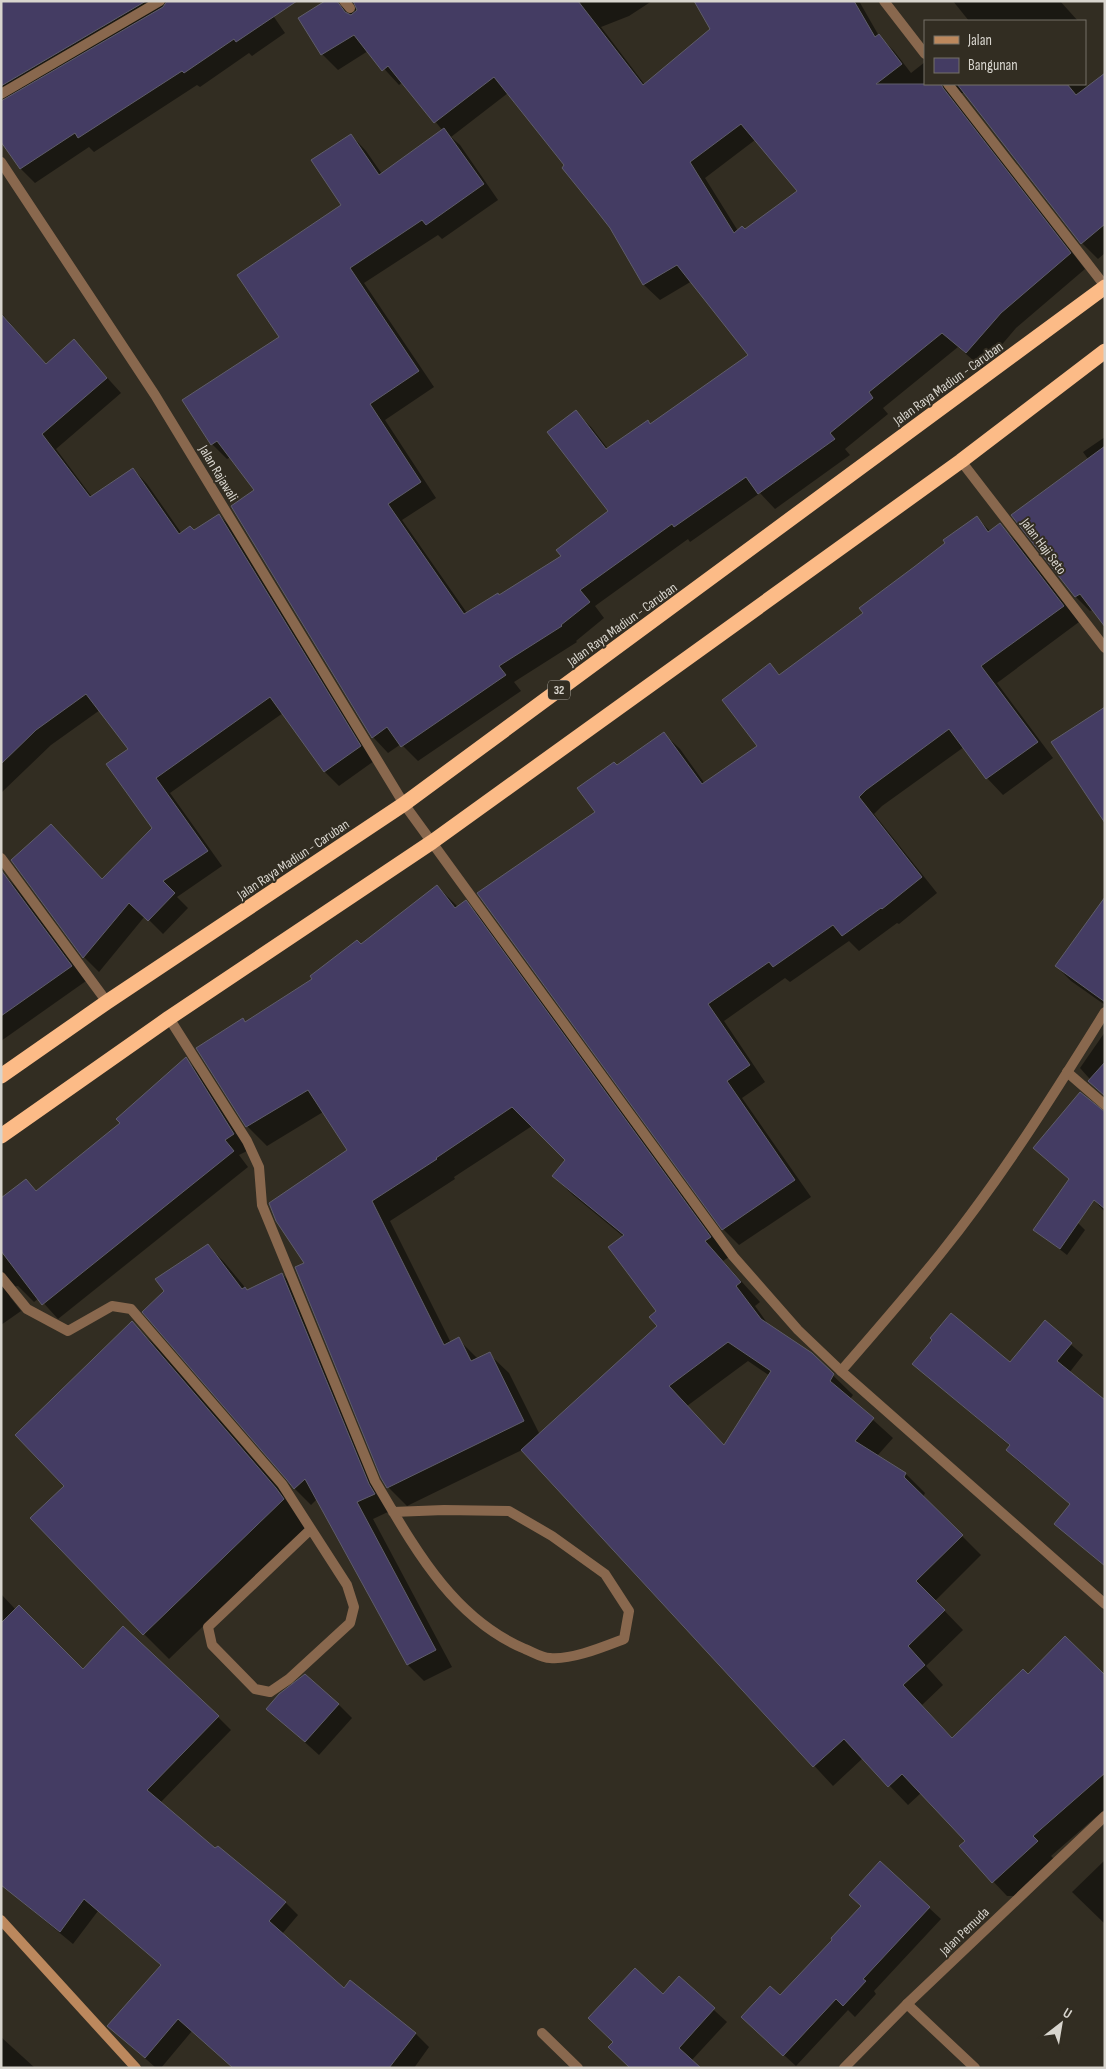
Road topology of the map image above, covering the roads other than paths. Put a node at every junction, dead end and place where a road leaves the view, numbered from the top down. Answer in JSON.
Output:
{"nodes":[{"id":1,"x":160,"y":1,"type":"edge"},
{"id":2,"x":884,"y":1,"type":"edge"},
{"id":3,"x":924,"y":53,"type":"edge"},
{"id":4,"x":949,"y":85,"type":"edge"},
{"id":5,"x":1,"y":94,"type":"edge"},
{"id":6,"x":1,"y":162,"type":"edge"},
{"id":7,"x":1105,"y":287,"type":"edge"},
{"id":8,"x":1105,"y":351,"type":"edge"},
{"id":9,"x":961,"y":461,"type":"junction"},
{"id":10,"x":1105,"y":648,"type":"edge"},
{"id":11,"x":404,"y":804,"type":"junction"},
{"id":12,"x":432,"y":842,"type":"junction"},
{"id":13,"x":1,"y":858,"type":"edge"},
{"id":14,"x":107,"y":1002,"type":"junction"},
{"id":15,"x":1105,"y":1012,"type":"edge"},
{"id":16,"x":169,"y":1018,"type":"junction"},
{"id":17,"x":1067,"y":1072,"type":"junction"},
{"id":18,"x":1,"y":1076,"type":"edge"},
{"id":19,"x":1105,"y":1105,"type":"edge"},
{"id":20,"x":1,"y":1136,"type":"edge"},
{"id":21,"x":1,"y":1277,"type":"edge"},
{"id":22,"x":841,"y":1371,"type":"junction"},
{"id":23,"x":393,"y":1512,"type":"junction"},
{"id":24,"x":310,"y":1529,"type":"junction"},
{"id":25,"x":1105,"y":1604,"type":"edge"},
{"id":26,"x":1105,"y":1816,"type":"edge"},
{"id":27,"x":1,"y":1920,"type":"edge"},
{"id":28,"x":907,"y":2004,"type":"junction"},
{"id":29,"x":542,"y":2033,"type":"dead end"},
{"id":30,"x":136,"y":2068,"type":"edge"},
{"id":31,"x":578,"y":2068,"type":"edge"},
{"id":32,"x":844,"y":2068,"type":"edge"},
{"id":33,"x":976,"y":2068,"type":"edge"}],
"edges":[{"from":1,"to":5,"type":"street"},
{"from":2,"to":3,"type":"street"},
{"from":4,"to":7,"type":"street"},
{"from":6,"to":11,"type":"street","name":"Jalan Rajawali"},
{"from":7,"to":11,"type":"highway","name":"Jalan Raya Madiun - Caruban","number":"32"},
{"from":8,"to":9,"type":"highway"},
{"from":9,"to":10,"type":"street","name":"Jalan Haji Seto"},
{"from":9,"to":12,"type":"highway"},
{"from":11,"to":12,"type":"street","name":"Jalan Rajawali"},
{"from":11,"to":14,"type":"highway","name":"Jalan Raya Madiun - Caruban","number":"32"},
{"from":12,"to":16,"type":"highway"},
{"from":12,"to":22,"type":"street","name":"Jalan Rajawali"},
{"from":13,"to":14,"type":"street"},
{"from":14,"to":18,"type":"highway","name":"Jalan Raya Madiun - Caruban","number":"32"},
{"from":15,"to":17,"type":"street"},
{"from":16,"to":20,"type":"highway"},
{"from":16,"to":23,"type":"street"},
{"from":17,"to":19,"type":"street"},
{"from":17,"to":22,"type":"street"},
{"from":21,"to":24,"type":"street"},
{"from":22,"to":25,"type":"street","name":"Jalan Rajawali"},
{"from":23,"to":23,"type":"street"},
{"from":24,"to":24,"type":"street"},
{"from":26,"to":28,"type":"street","name":"Jalan Pemuda"},
{"from":27,"to":30,"type":"street"},
{"from":28,"to":32,"type":"street","name":"Jalan Pemuda"},
{"from":28,"to":33,"type":"street"},
{"from":29,"to":31,"type":"street"}]}
